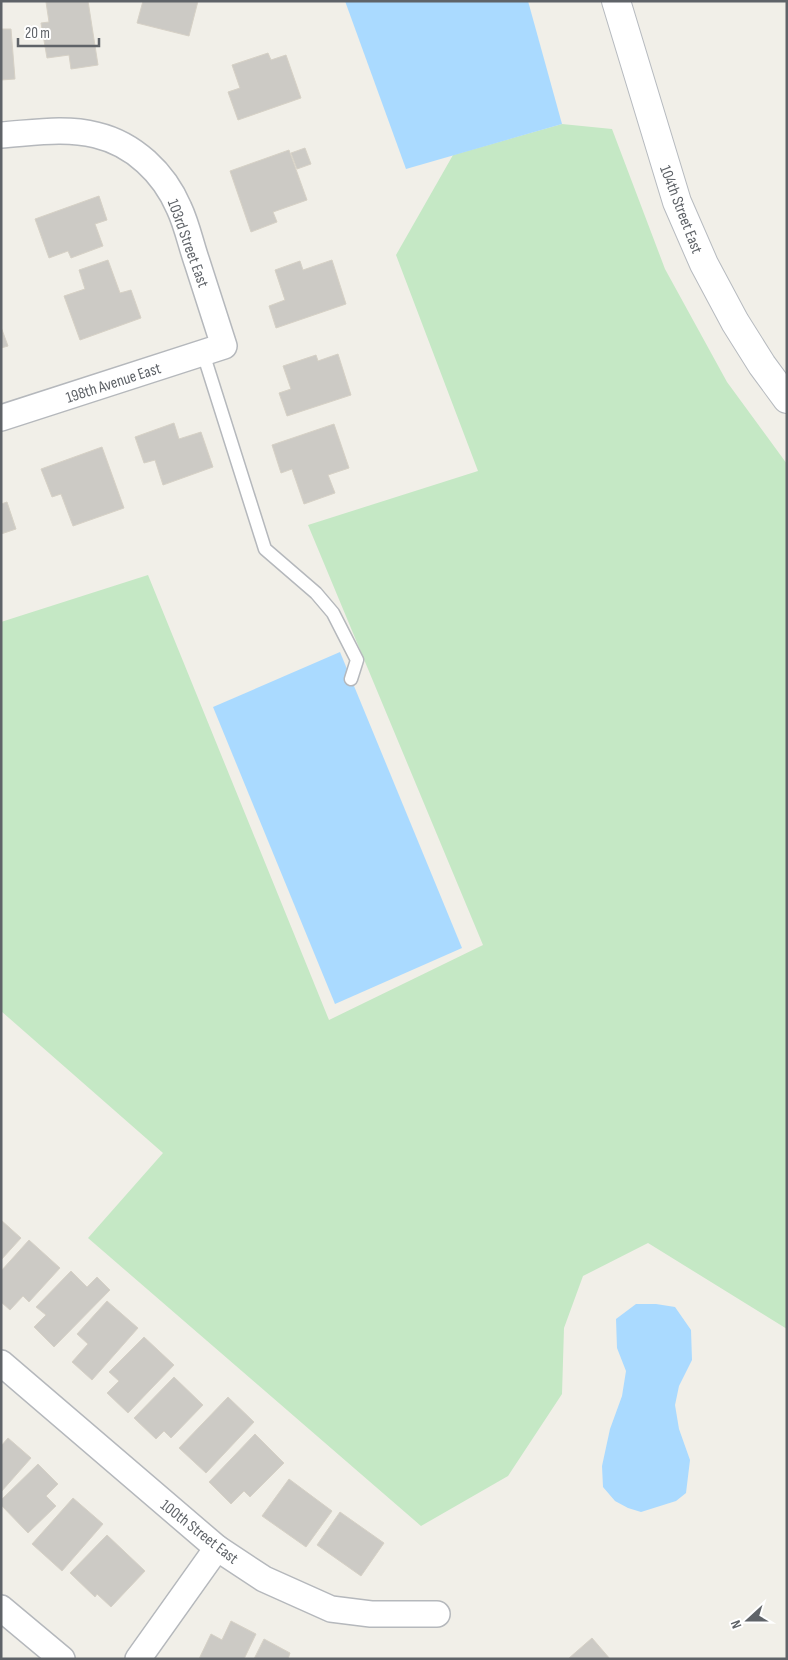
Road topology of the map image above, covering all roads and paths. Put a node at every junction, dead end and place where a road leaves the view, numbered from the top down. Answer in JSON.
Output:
{"nodes":[{"id":1,"x":616,"y":1,"type":"edge"},
{"id":2,"x":1,"y":135,"type":"edge"},
{"id":3,"x":214,"y":350,"type":"junction"},
{"id":4,"x":787,"y":399,"type":"edge"},
{"id":5,"x":1,"y":418,"type":"edge"},
{"id":6,"x":351,"y":679,"type":"dead end"},
{"id":7,"x":1,"y":1363,"type":"edge"},
{"id":8,"x":217,"y":1548,"type":"junction"},
{"id":9,"x":1,"y":1608,"type":"edge"},
{"id":10,"x":436,"y":1614,"type":"dead end"},
{"id":11,"x":62,"y":1659,"type":"edge"},
{"id":12,"x":138,"y":1659,"type":"edge"}],
"edges":[{"from":1,"to":4,"type":"street","name":"104th Street East"},
{"from":2,"to":3,"type":"street","name":"103rd Street East"},
{"from":3,"to":5,"type":"street","name":"198th Avenue East"},
{"from":3,"to":6,"type":"lane"},
{"from":7,"to":8,"type":"street","name":"100th Street East"},
{"from":8,"to":10,"type":"street","name":"100th Street East"},
{"from":8,"to":12,"type":"street"},
{"from":9,"to":11,"type":"street"}]}
